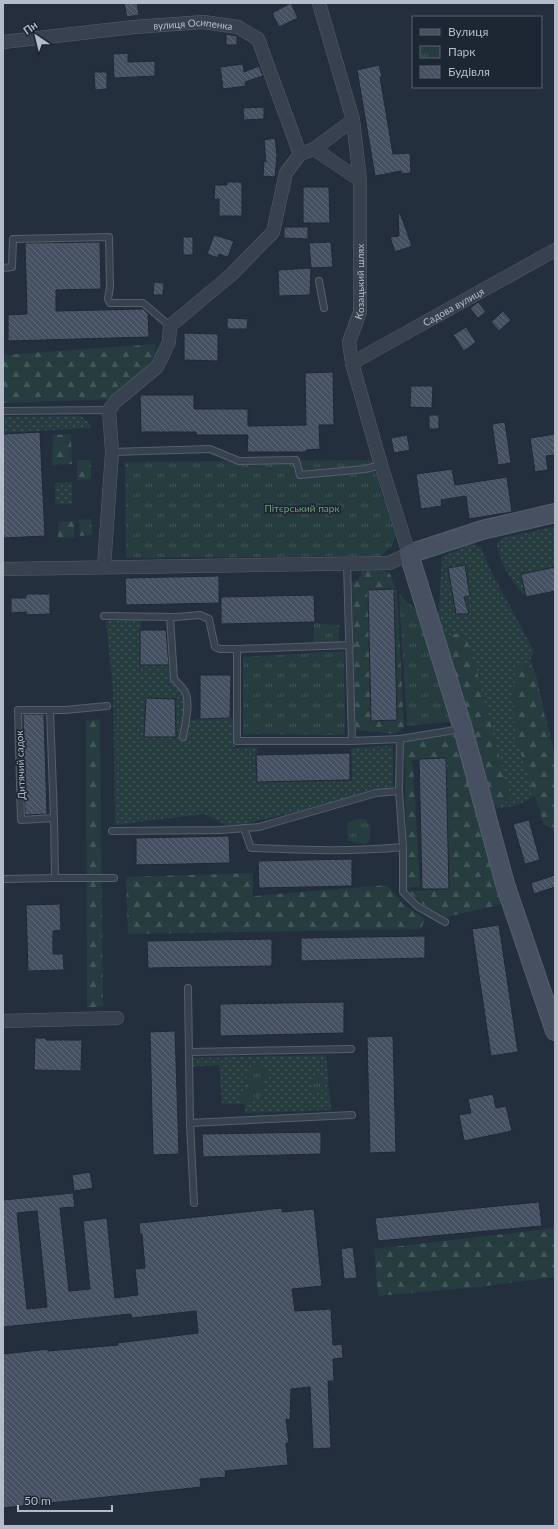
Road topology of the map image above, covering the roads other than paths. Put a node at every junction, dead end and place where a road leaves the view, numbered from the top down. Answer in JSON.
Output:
{"nodes":[{"id":1,"x":319,"y":3,"type":"edge"},
{"id":2,"x":3,"y":42,"type":"edge"},
{"id":3,"x":352,"y":120,"type":"junction"},
{"id":4,"x":314,"y":149,"type":"junction"},
{"id":5,"x":300,"y":154,"type":"junction"},
{"id":6,"x":360,"y":180,"type":"junction"},
{"id":7,"x":555,"y":250,"type":"edge"},
{"id":8,"x":3,"y":268,"type":"edge"},
{"id":9,"x":320,"y":281,"type":"dead end"},
{"id":10,"x":324,"y":308,"type":"dead end"},
{"id":11,"x":170,"y":326,"type":"junction"},
{"id":12,"x":352,"y":362,"type":"junction"},
{"id":13,"x":108,"y":410,"type":"junction"},
{"id":14,"x":3,"y":411,"type":"edge"},
{"id":15,"x":112,"y":452,"type":"junction"},
{"id":16,"x":381,"y":465,"type":"junction"},
{"id":17,"x":555,"y":513,"type":"edge"},
{"id":18,"x":409,"y":554,"type":"junction"},
{"id":19,"x":347,"y":564,"type":"junction"},
{"id":20,"x":104,"y":567,"type":"junction"},
{"id":21,"x":3,"y":569,"type":"edge"},
{"id":22,"x":104,"y":616,"type":"dead end"},
{"id":23,"x":170,"y":617,"type":"junction"},
{"id":24,"x":350,"y":645,"type":"junction"},
{"id":25,"x":237,"y":649,"type":"junction"},
{"id":26,"x":107,"y":706,"type":"dead end"},
{"id":27,"x":50,"y":710,"type":"junction"},
{"id":28,"x":463,"y":729,"type":"junction"},
{"id":29,"x":183,"y":737,"type":"dead end"},
{"id":30,"x":400,"y":739,"type":"junction"},
{"id":31,"x":352,"y":741,"type":"junction"},
{"id":32,"x":399,"y":791,"type":"junction"},
{"id":33,"x":54,"y":818,"type":"junction"},
{"id":34,"x":244,"y":828,"type":"junction"},
{"id":35,"x":112,"y":831,"type":"dead end"},
{"id":36,"x":403,"y":847,"type":"junction"},
{"id":37,"x":55,"y":878,"type":"junction"},
{"id":38,"x":114,"y":878,"type":"dead end"},
{"id":39,"x":3,"y":879,"type":"edge"},
{"id":40,"x":445,"y":922,"type":"dead end"},
{"id":41,"x":188,"y":988,"type":"dead end"},
{"id":42,"x":117,"y":1018,"type":"dead end"},
{"id":43,"x":3,"y":1021,"type":"edge"},
{"id":44,"x":555,"y":1032,"type":"edge"},
{"id":45,"x":351,"y":1049,"type":"dead end"},
{"id":46,"x":189,"y":1052,"type":"junction"},
{"id":47,"x":352,"y":1116,"type":"dead end"},
{"id":48,"x":190,"y":1123,"type":"junction"},
{"id":49,"x":194,"y":1203,"type":"dead end"}],
"edges":[{"from":1,"to":3,"type":"street","name":"Козацький шлях"},
{"from":2,"to":5,"type":"street","name":"вулиця Осипенка"},
{"from":3,"to":4,"type":"street"},
{"from":3,"to":6,"type":"street","name":"Козацький шлях"},
{"from":4,"to":5,"type":"street"},
{"from":4,"to":6,"type":"street"},
{"from":5,"to":11,"type":"street"},
{"from":6,"to":12,"type":"street","name":"Козацький шлях"},
{"from":7,"to":12,"type":"street","name":"Садова вулиця"},
{"from":8,"to":11,"type":"lane"},
{"from":9,"to":10,"type":"lane"},
{"from":11,"to":13,"type":"street"},
{"from":12,"to":16,"type":"street","name":"Козацький шлях"},
{"from":13,"to":14,"type":"lane"},
{"from":13,"to":15,"type":"street"},
{"from":15,"to":16,"type":"lane"},
{"from":15,"to":20,"type":"street"},
{"from":16,"to":18,"type":"street","name":"Козацький шлях"},
{"from":17,"to":18,"type":"street"},
{"from":18,"to":19,"type":"street"},
{"from":18,"to":28,"type":"street"},
{"from":19,"to":20,"type":"street"},
{"from":19,"to":24,"type":"lane"},
{"from":20,"to":21,"type":"street"},
{"from":22,"to":23,"type":"lane"},
{"from":23,"to":25,"type":"lane"},
{"from":23,"to":29,"type":"lane"},
{"from":24,"to":25,"type":"lane"},
{"from":24,"to":31,"type":"lane"},
{"from":25,"to":31,"type":"lane"},
{"from":26,"to":27,"type":"lane","name":"Дитячий садок"},
{"from":27,"to":33,"type":"lane"},
{"from":27,"to":33,"type":"lane","name":"Дитячий садок"},
{"from":28,"to":30,"type":"lane"},
{"from":28,"to":44,"type":"street"},
{"from":30,"to":31,"type":"lane"},
{"from":30,"to":32,"type":"lane"},
{"from":32,"to":34,"type":"lane"},
{"from":32,"to":36,"type":"lane"},
{"from":33,"to":37,"type":"lane"},
{"from":34,"to":35,"type":"lane"},
{"from":34,"to":36,"type":"lane"},
{"from":36,"to":40,"type":"lane"},
{"from":37,"to":38,"type":"lane"},
{"from":37,"to":39,"type":"lane"},
{"from":41,"to":46,"type":"lane"},
{"from":42,"to":43,"type":"street"},
{"from":45,"to":46,"type":"lane"},
{"from":46,"to":48,"type":"lane"},
{"from":47,"to":48,"type":"lane"},
{"from":48,"to":49,"type":"lane"}]}
